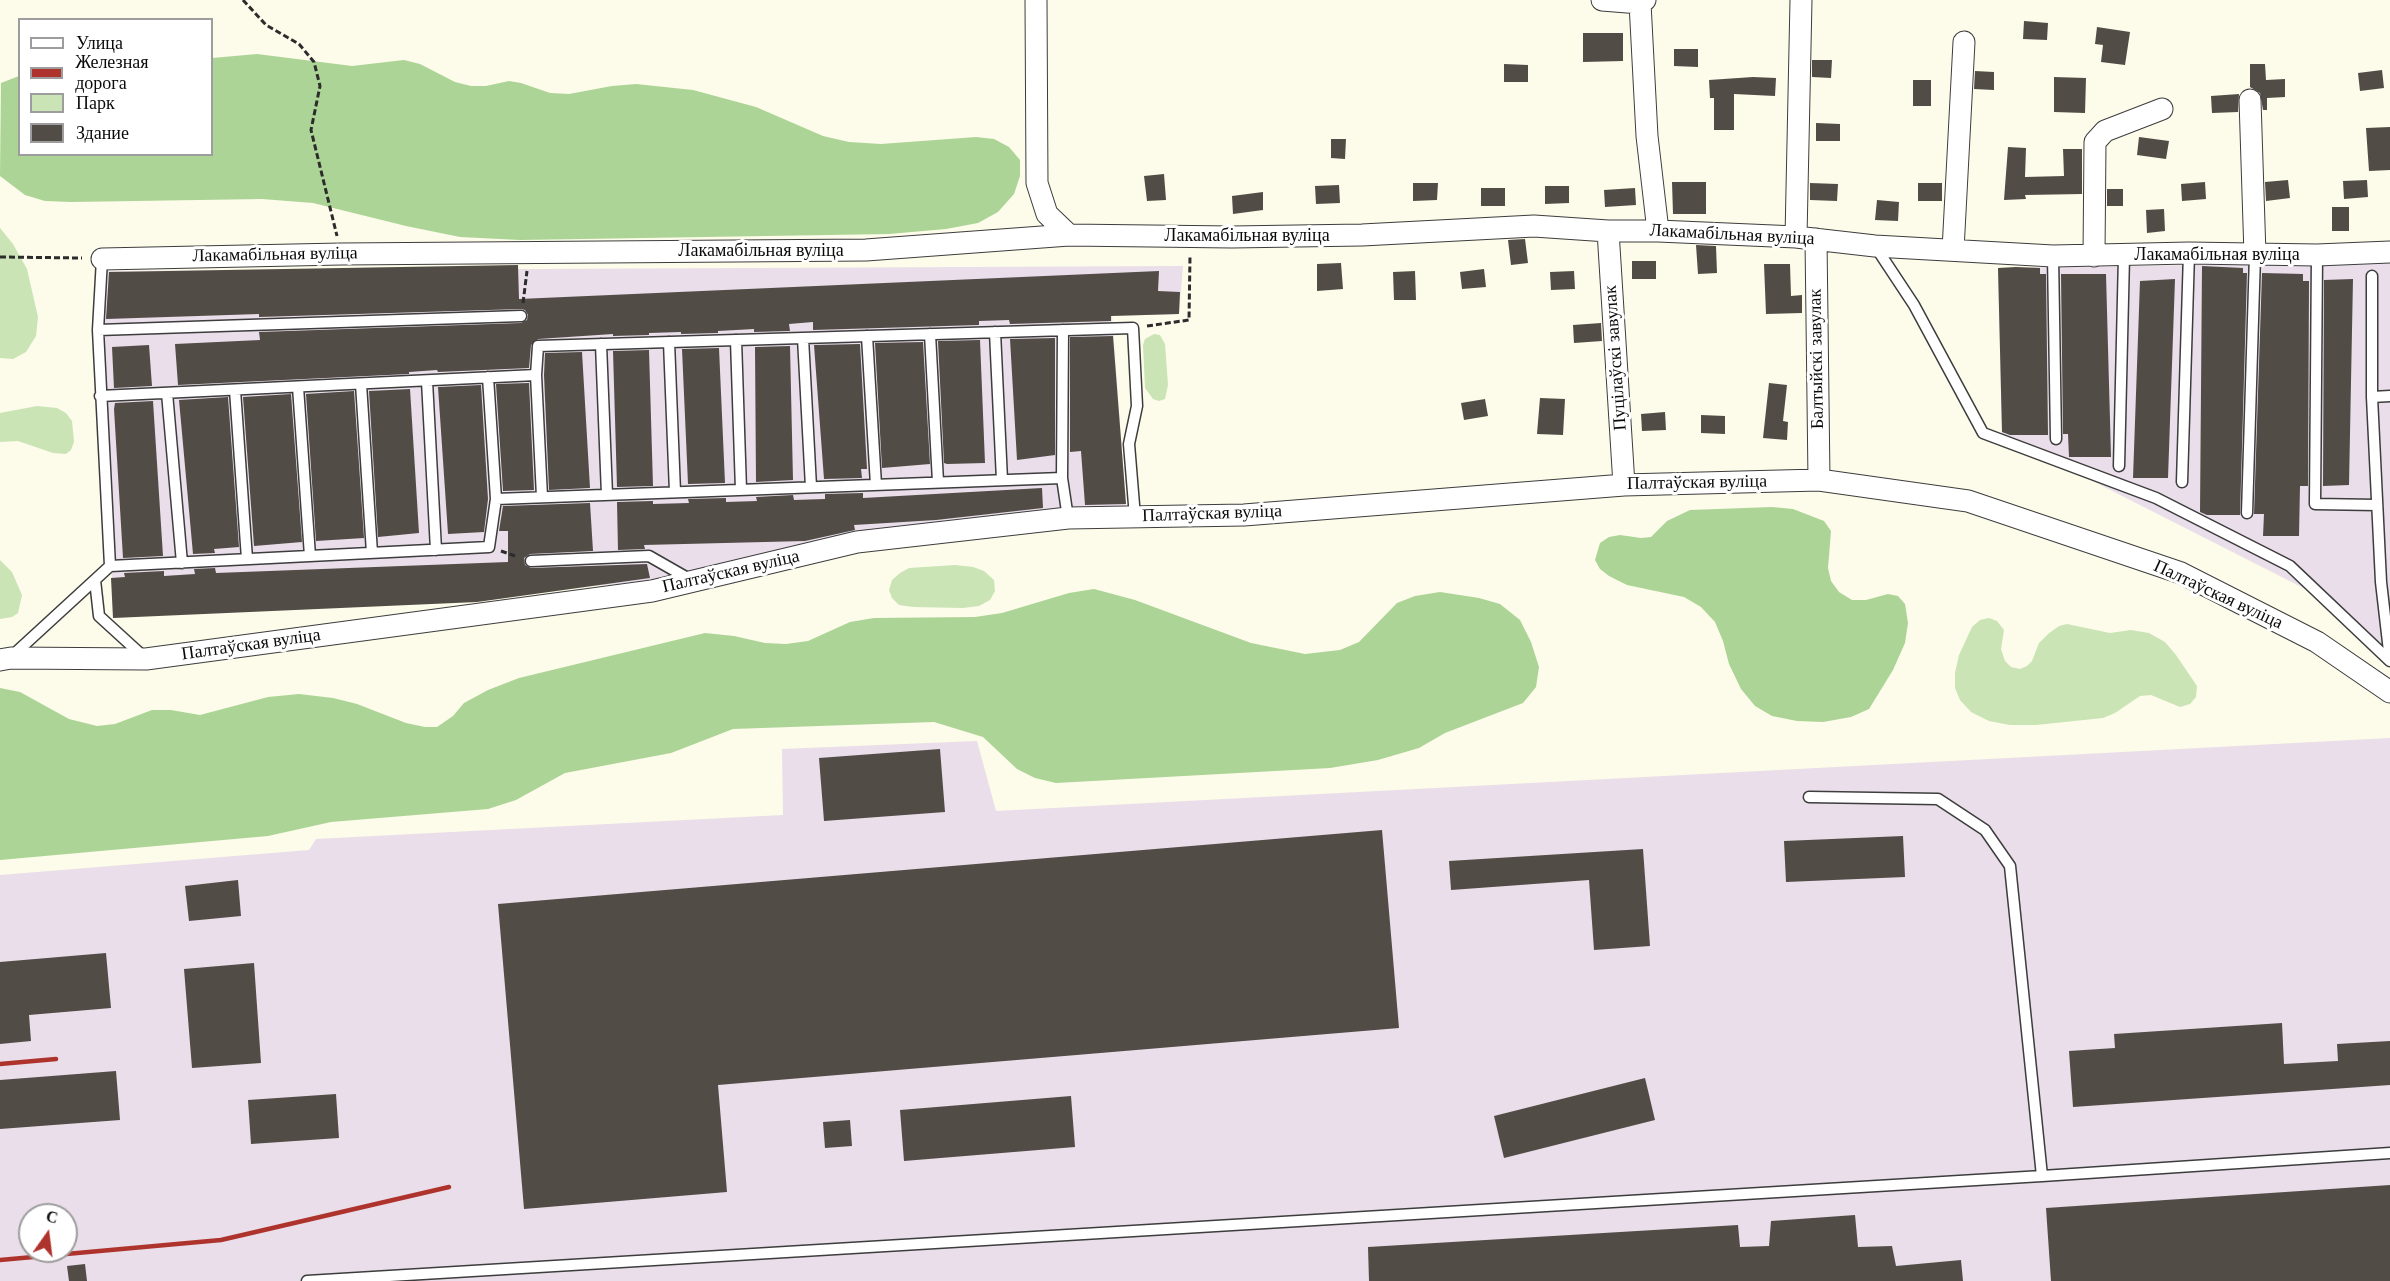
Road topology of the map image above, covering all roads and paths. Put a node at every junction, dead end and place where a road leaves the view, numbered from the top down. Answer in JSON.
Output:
{"nodes":[{"id":1,"x":243,"y":0,"type":"edge"},
{"id":2,"x":1036,"y":0,"type":"edge"},
{"id":3,"x":1602,"y":0,"type":"edge"},
{"id":4,"x":1801,"y":0,"type":"edge"},
{"id":5,"x":1642,"y":2,"type":"edge"},
{"id":6,"x":1964,"y":42,"type":"dead end"},
{"id":7,"x":2250,"y":100,"type":"dead end"},
{"id":8,"x":2162,"y":109,"type":"dead end"},
{"id":9,"x":1608,"y":231,"type":"junction"},
{"id":10,"x":1658,"y":231,"type":"junction"},
{"id":11,"x":1069,"y":235,"type":"junction"},
{"id":12,"x":1190,"y":236,"type":"junction"},
{"id":13,"x":1806,"y":238,"type":"junction"},
{"id":14,"x":1875,"y":246,"type":"junction"},
{"id":15,"x":1953,"y":250,"type":"junction"},
{"id":16,"x":2390,"y":252,"type":"edge"},
{"id":17,"x":2188,"y":253,"type":"junction"},
{"id":18,"x":341,"y":254,"type":"junction"},
{"id":19,"x":2254,"y":255,"type":"junction"},
{"id":20,"x":2317,"y":255,"type":"junction"},
{"id":21,"x":2054,"y":256,"type":"junction"},
{"id":22,"x":2094,"y":256,"type":"junction"},
{"id":23,"x":2124,"y":256,"type":"junction"},
{"id":24,"x":0,"y":257,"type":"edge"},
{"id":25,"x":102,"y":259,"type":"junction"},
{"id":26,"x":2372,"y":276,"type":"dead end"},
{"id":27,"x":521,"y":316,"type":"dead end"},
{"id":28,"x":1133,"y":328,"type":"junction"},
{"id":29,"x":98,"y":330,"type":"junction"},
{"id":30,"x":1063,"y":330,"type":"junction"},
{"id":31,"x":995,"y":332,"type":"junction"},
{"id":32,"x":930,"y":334,"type":"junction"},
{"id":33,"x":867,"y":336,"type":"junction"},
{"id":34,"x":803,"y":338,"type":"junction"},
{"id":35,"x":736,"y":340,"type":"junction"},
{"id":36,"x":669,"y":342,"type":"junction"},
{"id":37,"x":601,"y":344,"type":"junction"},
{"id":38,"x":536,"y":375,"type":"junction"},
{"id":39,"x":488,"y":377,"type":"junction"},
{"id":40,"x":427,"y":381,"type":"junction"},
{"id":41,"x":361,"y":384,"type":"junction"},
{"id":42,"x":298,"y":387,"type":"junction"},
{"id":43,"x":235,"y":390,"type":"junction"},
{"id":44,"x":166,"y":393,"type":"junction"},
{"id":45,"x":100,"y":396,"type":"junction"},
{"id":46,"x":2390,"y":396,"type":"edge"},
{"id":47,"x":2372,"y":397,"type":"junction"},
{"id":48,"x":2056,"y":439,"type":"dead end"},
{"id":49,"x":2119,"y":466,"type":"dead end"},
{"id":50,"x":1062,"y":478,"type":"junction"},
{"id":51,"x":1002,"y":480,"type":"junction"},
{"id":52,"x":1819,"y":480,"type":"junction"},
{"id":53,"x":2182,"y":482,"type":"dead end"},
{"id":54,"x":938,"y":483,"type":"junction"},
{"id":55,"x":1624,"y":484,"type":"junction"},
{"id":56,"x":876,"y":485,"type":"junction"},
{"id":57,"x":811,"y":487,"type":"junction"},
{"id":58,"x":741,"y":490,"type":"junction"},
{"id":59,"x":675,"y":492,"type":"junction"},
{"id":60,"x":607,"y":495,"type":"junction"},
{"id":61,"x":542,"y":497,"type":"junction"},
{"id":62,"x":496,"y":499,"type":"junction"},
{"id":63,"x":2377,"y":505,"type":"junction"},
{"id":64,"x":2247,"y":513,"type":"dead end"},
{"id":65,"x":1135,"y":517,"type":"junction"},
{"id":66,"x":1068,"y":518,"type":"junction"},
{"id":67,"x":489,"y":548,"type":"junction"},
{"id":68,"x":436,"y":550,"type":"junction"},
{"id":69,"x":372,"y":553,"type":"junction"},
{"id":70,"x":310,"y":556,"type":"junction"},
{"id":71,"x":247,"y":560,"type":"junction"},
{"id":72,"x":531,"y":561,"type":"joint"},
{"id":73,"x":182,"y":563,"type":"junction"},
{"id":74,"x":110,"y":566,"type":"junction"},
{"id":75,"x":94,"y":580,"type":"junction"},
{"id":76,"x":694,"y":581,"type":"junction"},
{"id":77,"x":5,"y":659,"type":"edge"},
{"id":78,"x":146,"y":659,"type":"junction"},
{"id":79,"x":2390,"y":661,"type":"edge"},
{"id":80,"x":2390,"y":692,"type":"edge"},
{"id":81,"x":1809,"y":797,"type":"dead end"},
{"id":82,"x":2390,"y":1153,"type":"edge"},
{"id":83,"x":2042,"y":1176,"type":"junction"},
{"id":84,"x":499,"y":1275,"type":"edge"},
{"id":85,"x":306,"y":1281,"type":"edge"}],
"edges":[{"from":1,"to":18,"type":"path"},
{"from":2,"to":11,"type":"street"},
{"from":3,"to":5,"type":"street"},
{"from":4,"to":13,"type":"street","name":"Балтыйскі завулак"},
{"from":5,"to":10,"type":"street"},
{"from":6,"to":15,"type":"street"},
{"from":7,"to":19,"type":"street"},
{"from":8,"to":22,"type":"street"},
{"from":9,"to":10,"type":"street","name":"Лакамабільная вуліца"},
{"from":9,"to":12,"type":"street","name":"Лакамабільная вуліца"},
{"from":9,"to":55,"type":"street","name":"Пуцілаўскі завулак"},
{"from":10,"to":13,"type":"street","name":"Лакамабільная вуліца"},
{"from":11,"to":12,"type":"street","name":"Лакамабільная вуліца"},
{"from":11,"to":18,"type":"street","name":"Лакамабільная вуліца"},
{"from":12,"to":28,"type":"path"},
{"from":13,"to":14,"type":"street","name":"Лакамабільная вуліца"},
{"from":13,"to":52,"type":"street","name":"Балтыйскі завулак"},
{"from":14,"to":15,"type":"street","name":"Лакамабільная вуліца"},
{"from":14,"to":79,"type":"lane"},
{"from":15,"to":21,"type":"street","name":"Лакамабільная вуліца"},
{"from":16,"to":20,"type":"street","name":"Лакамабільная вуліца"},
{"from":17,"to":19,"type":"street","name":"Лакамабільная вуліца"},
{"from":17,"to":23,"type":"street","name":"Лакамабільная вуліца"},
{"from":17,"to":53,"type":"lane"},
{"from":18,"to":25,"type":"street","name":"Лакамабільная вуліца"},
{"from":19,"to":20,"type":"street","name":"Лакамабільная вуліца"},
{"from":19,"to":64,"type":"lane"},
{"from":20,"to":63,"type":"lane"},
{"from":21,"to":22,"type":"street","name":"Лакамабільная вуліца"},
{"from":21,"to":48,"type":"lane"},
{"from":22,"to":23,"type":"street","name":"Лакамабільная вуліца"},
{"from":23,"to":49,"type":"lane"},
{"from":24,"to":25,"type":"path"},
{"from":25,"to":29,"type":"lane"},
{"from":26,"to":47,"type":"lane"},
{"from":27,"to":29,"type":"lane"},
{"from":28,"to":30,"type":"lane"},
{"from":28,"to":65,"type":"lane"},
{"from":29,"to":45,"type":"lane"},
{"from":30,"to":31,"type":"lane"},
{"from":30,"to":50,"type":"lane"},
{"from":31,"to":32,"type":"lane"},
{"from":31,"to":51,"type":"lane"},
{"from":32,"to":33,"type":"lane"},
{"from":32,"to":54,"type":"lane"},
{"from":33,"to":34,"type":"lane"},
{"from":33,"to":56,"type":"lane"},
{"from":34,"to":35,"type":"lane"},
{"from":34,"to":57,"type":"lane"},
{"from":35,"to":36,"type":"lane"},
{"from":35,"to":58,"type":"lane"},
{"from":36,"to":37,"type":"lane"},
{"from":36,"to":59,"type":"lane"},
{"from":37,"to":38,"type":"lane"},
{"from":37,"to":60,"type":"lane"},
{"from":38,"to":39,"type":"lane"},
{"from":38,"to":61,"type":"lane"},
{"from":39,"to":40,"type":"lane"},
{"from":39,"to":62,"type":"lane"},
{"from":40,"to":41,"type":"lane"},
{"from":40,"to":68,"type":"lane"},
{"from":41,"to":42,"type":"lane"},
{"from":41,"to":69,"type":"lane"},
{"from":42,"to":43,"type":"lane"},
{"from":42,"to":70,"type":"lane"},
{"from":43,"to":44,"type":"lane"},
{"from":43,"to":71,"type":"lane"},
{"from":44,"to":45,"type":"lane"},
{"from":44,"to":73,"type":"lane"},
{"from":45,"to":74,"type":"lane"},
{"from":46,"to":47,"type":"lane"},
{"from":47,"to":63,"type":"lane"},
{"from":50,"to":51,"type":"lane"},
{"from":50,"to":66,"type":"lane"},
{"from":51,"to":54,"type":"lane"},
{"from":52,"to":55,"type":"street","name":"Палтаўская вуліца"},
{"from":52,"to":80,"type":"street","name":"Палтаўская вуліца"},
{"from":54,"to":56,"type":"lane"},
{"from":55,"to":65,"type":"street","name":"Палтаўская вуліца"},
{"from":56,"to":57,"type":"lane"},
{"from":57,"to":58,"type":"lane"},
{"from":58,"to":59,"type":"lane"},
{"from":59,"to":60,"type":"lane"},
{"from":60,"to":61,"type":"lane"},
{"from":61,"to":62,"type":"lane"},
{"from":62,"to":67,"type":"lane"},
{"from":63,"to":79,"type":"lane"},
{"from":65,"to":66,"type":"street","name":"Палтаўская вуліца"},
{"from":66,"to":76,"type":"street","name":"Палтаўская вуліца"},
{"from":67,"to":68,"type":"lane"},
{"from":67,"to":72,"type":"path"},
{"from":68,"to":69,"type":"lane"},
{"from":69,"to":70,"type":"lane"},
{"from":70,"to":71,"type":"lane"},
{"from":71,"to":73,"type":"lane"},
{"from":72,"to":76,"type":"lane"},
{"from":73,"to":74,"type":"lane"},
{"from":74,"to":75,"type":"lane"},
{"from":75,"to":77,"type":"lane"},
{"from":75,"to":78,"type":"lane"},
{"from":76,"to":78,"type":"street","name":"Палтаўская вуліца"},
{"from":77,"to":78,"type":"street","name":"Палтаўская вуліца"},
{"from":81,"to":83,"type":"lane"},
{"from":82,"to":83,"type":"lane"},
{"from":83,"to":84,"type":"lane"},
{"from":84,"to":85,"type":"lane"}]}
